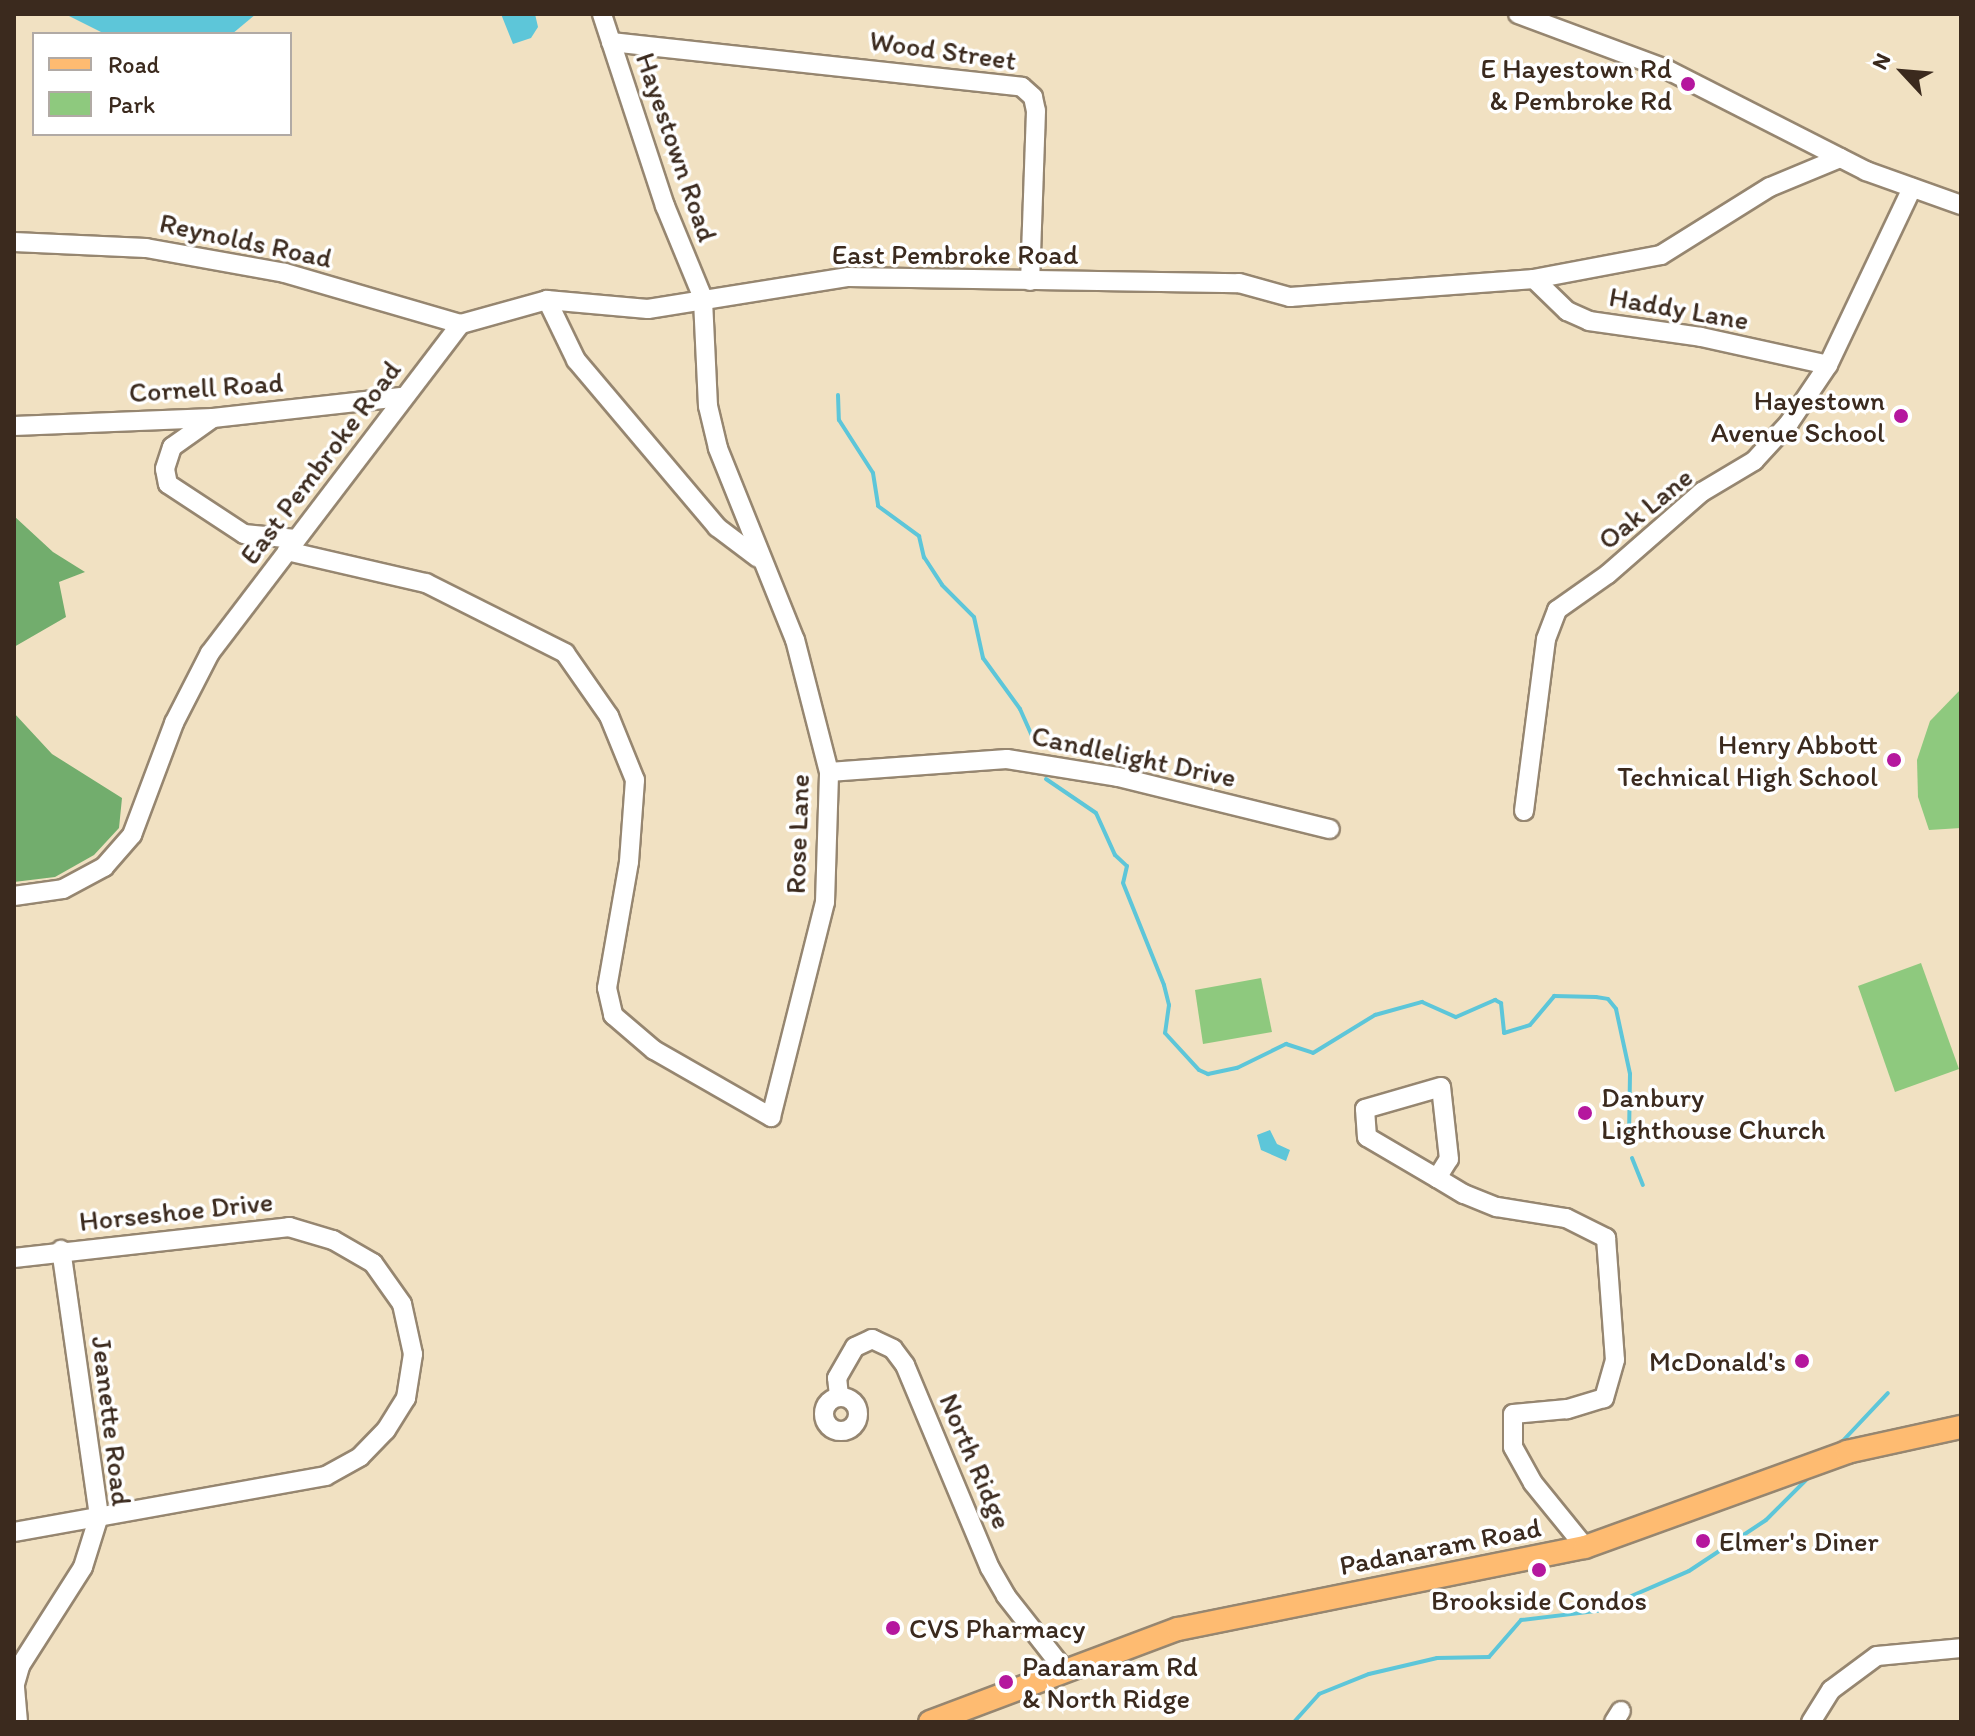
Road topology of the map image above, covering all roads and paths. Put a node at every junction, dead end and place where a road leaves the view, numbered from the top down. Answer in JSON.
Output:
{"nodes":[{"id":1,"x":602,"y":14,"type":"edge"},
{"id":2,"x":1518,"y":14,"type":"edge"},
{"id":3,"x":611,"y":42,"type":"junction"},
{"id":4,"x":1840,"y":158,"type":"junction"},
{"id":5,"x":1912,"y":188,"type":"junction"},
{"id":6,"x":1961,"y":205,"type":"edge"},
{"id":7,"x":14,"y":242,"type":"edge"},
{"id":8,"x":1534,"y":279,"type":"junction"},
{"id":9,"x":1030,"y":281,"type":"junction"},
{"id":10,"x":703,"y":298,"type":"junction"},
{"id":11,"x":547,"y":300,"type":"junction"},
{"id":12,"x":461,"y":324,"type":"junction"},
{"id":13,"x":1828,"y":365,"type":"junction"},
{"id":14,"x":401,"y":397,"type":"junction"},
{"id":15,"x":213,"y":418,"type":"junction"},
{"id":16,"x":14,"y":426,"type":"edge"},
{"id":17,"x":292,"y":545,"type":"junction"},
{"id":18,"x":758,"y":558,"type":"junction"},
{"id":19,"x":829,"y":772,"type":"junction"},
{"id":20,"x":1524,"y":811,"type":"dead end"},
{"id":21,"x":1330,"y":829,"type":"dead end"},
{"id":22,"x":14,"y":896,"type":"edge"},
{"id":23,"x":1437,"y":1178,"type":"junction"},
{"id":24,"x":61,"y":1250,"type":"junction"},
{"id":25,"x":14,"y":1258,"type":"edge"},
{"id":26,"x":839,"y":1396,"type":"dead end"},
{"id":27,"x":1961,"y":1427,"type":"edge"},
{"id":28,"x":99,"y":1516,"type":"junction"},
{"id":29,"x":14,"y":1532,"type":"edge"},
{"id":30,"x":1585,"y":1547,"type":"junction"},
{"id":31,"x":1961,"y":1648,"type":"edge"},
{"id":32,"x":1065,"y":1671,"type":"junction"},
{"id":33,"x":18,"y":1722,"type":"edge"},
{"id":34,"x":930,"y":1722,"type":"edge"},
{"id":35,"x":1811,"y":1722,"type":"edge"}],
"edges":[{"from":1,"to":3,"type":"street","name":"Hayestown Road"},
{"from":2,"to":4,"type":"street"},
{"from":3,"to":9,"type":"street","name":"Wood Street"},
{"from":3,"to":10,"type":"street","name":"Hayestown Road"},
{"from":4,"to":5,"type":"street"},
{"from":4,"to":8,"type":"street","name":"East Pembroke Road"},
{"from":5,"to":6,"type":"street"},
{"from":5,"to":13,"type":"street","name":"Oak Lane"},
{"from":7,"to":12,"type":"street","name":"Reynolds Road"},
{"from":8,"to":9,"type":"street","name":"East Pembroke Road"},
{"from":8,"to":13,"type":"street","name":"Haddy Lane"},
{"from":9,"to":10,"type":"street","name":"East Pembroke Road"},
{"from":10,"to":11,"type":"street","name":"East Pembroke Road"},
{"from":10,"to":18,"type":"street","name":"Rose Lane"},
{"from":11,"to":12,"type":"street","name":"East Pembroke Road"},
{"from":11,"to":18,"type":"street","name":"Rose Lane"},
{"from":12,"to":14,"type":"street","name":"East Pembroke Road"},
{"from":13,"to":20,"type":"street","name":"Oak Lane"},
{"from":14,"to":15,"type":"street","name":"Cornell Road"},
{"from":14,"to":17,"type":"street","name":"East Pembroke Road"},
{"from":15,"to":16,"type":"street","name":"Cornell Road"},
{"from":15,"to":17,"type":"street"},
{"from":17,"to":19,"type":"street","name":"Rose Lane"},
{"from":17,"to":22,"type":"street","name":"East Pembroke Road"},
{"from":18,"to":19,"type":"street","name":"Rose Lane"},
{"from":19,"to":21,"type":"street","name":"Candlelight Drive"},
{"from":23,"to":23,"type":"street"},
{"from":23,"to":30,"type":"street"},
{"from":24,"to":25,"type":"street"},
{"from":24,"to":28,"type":"street","name":"Jeanette Road"},
{"from":24,"to":28,"type":"street","name":"Horseshoe Drive"},
{"from":26,"to":32,"type":"street","name":"North Ridge"},
{"from":27,"to":30,"type":"main road","name":"Padanaram Road"},
{"from":28,"to":29,"type":"street","name":"Horseshoe Drive"},
{"from":28,"to":33,"type":"street","name":"Jeanette Road"},
{"from":30,"to":32,"type":"main road","name":"Padanaram Road"},
{"from":31,"to":35,"type":"street"},
{"from":32,"to":34,"type":"main road","name":"Padanaram Road"}]}
